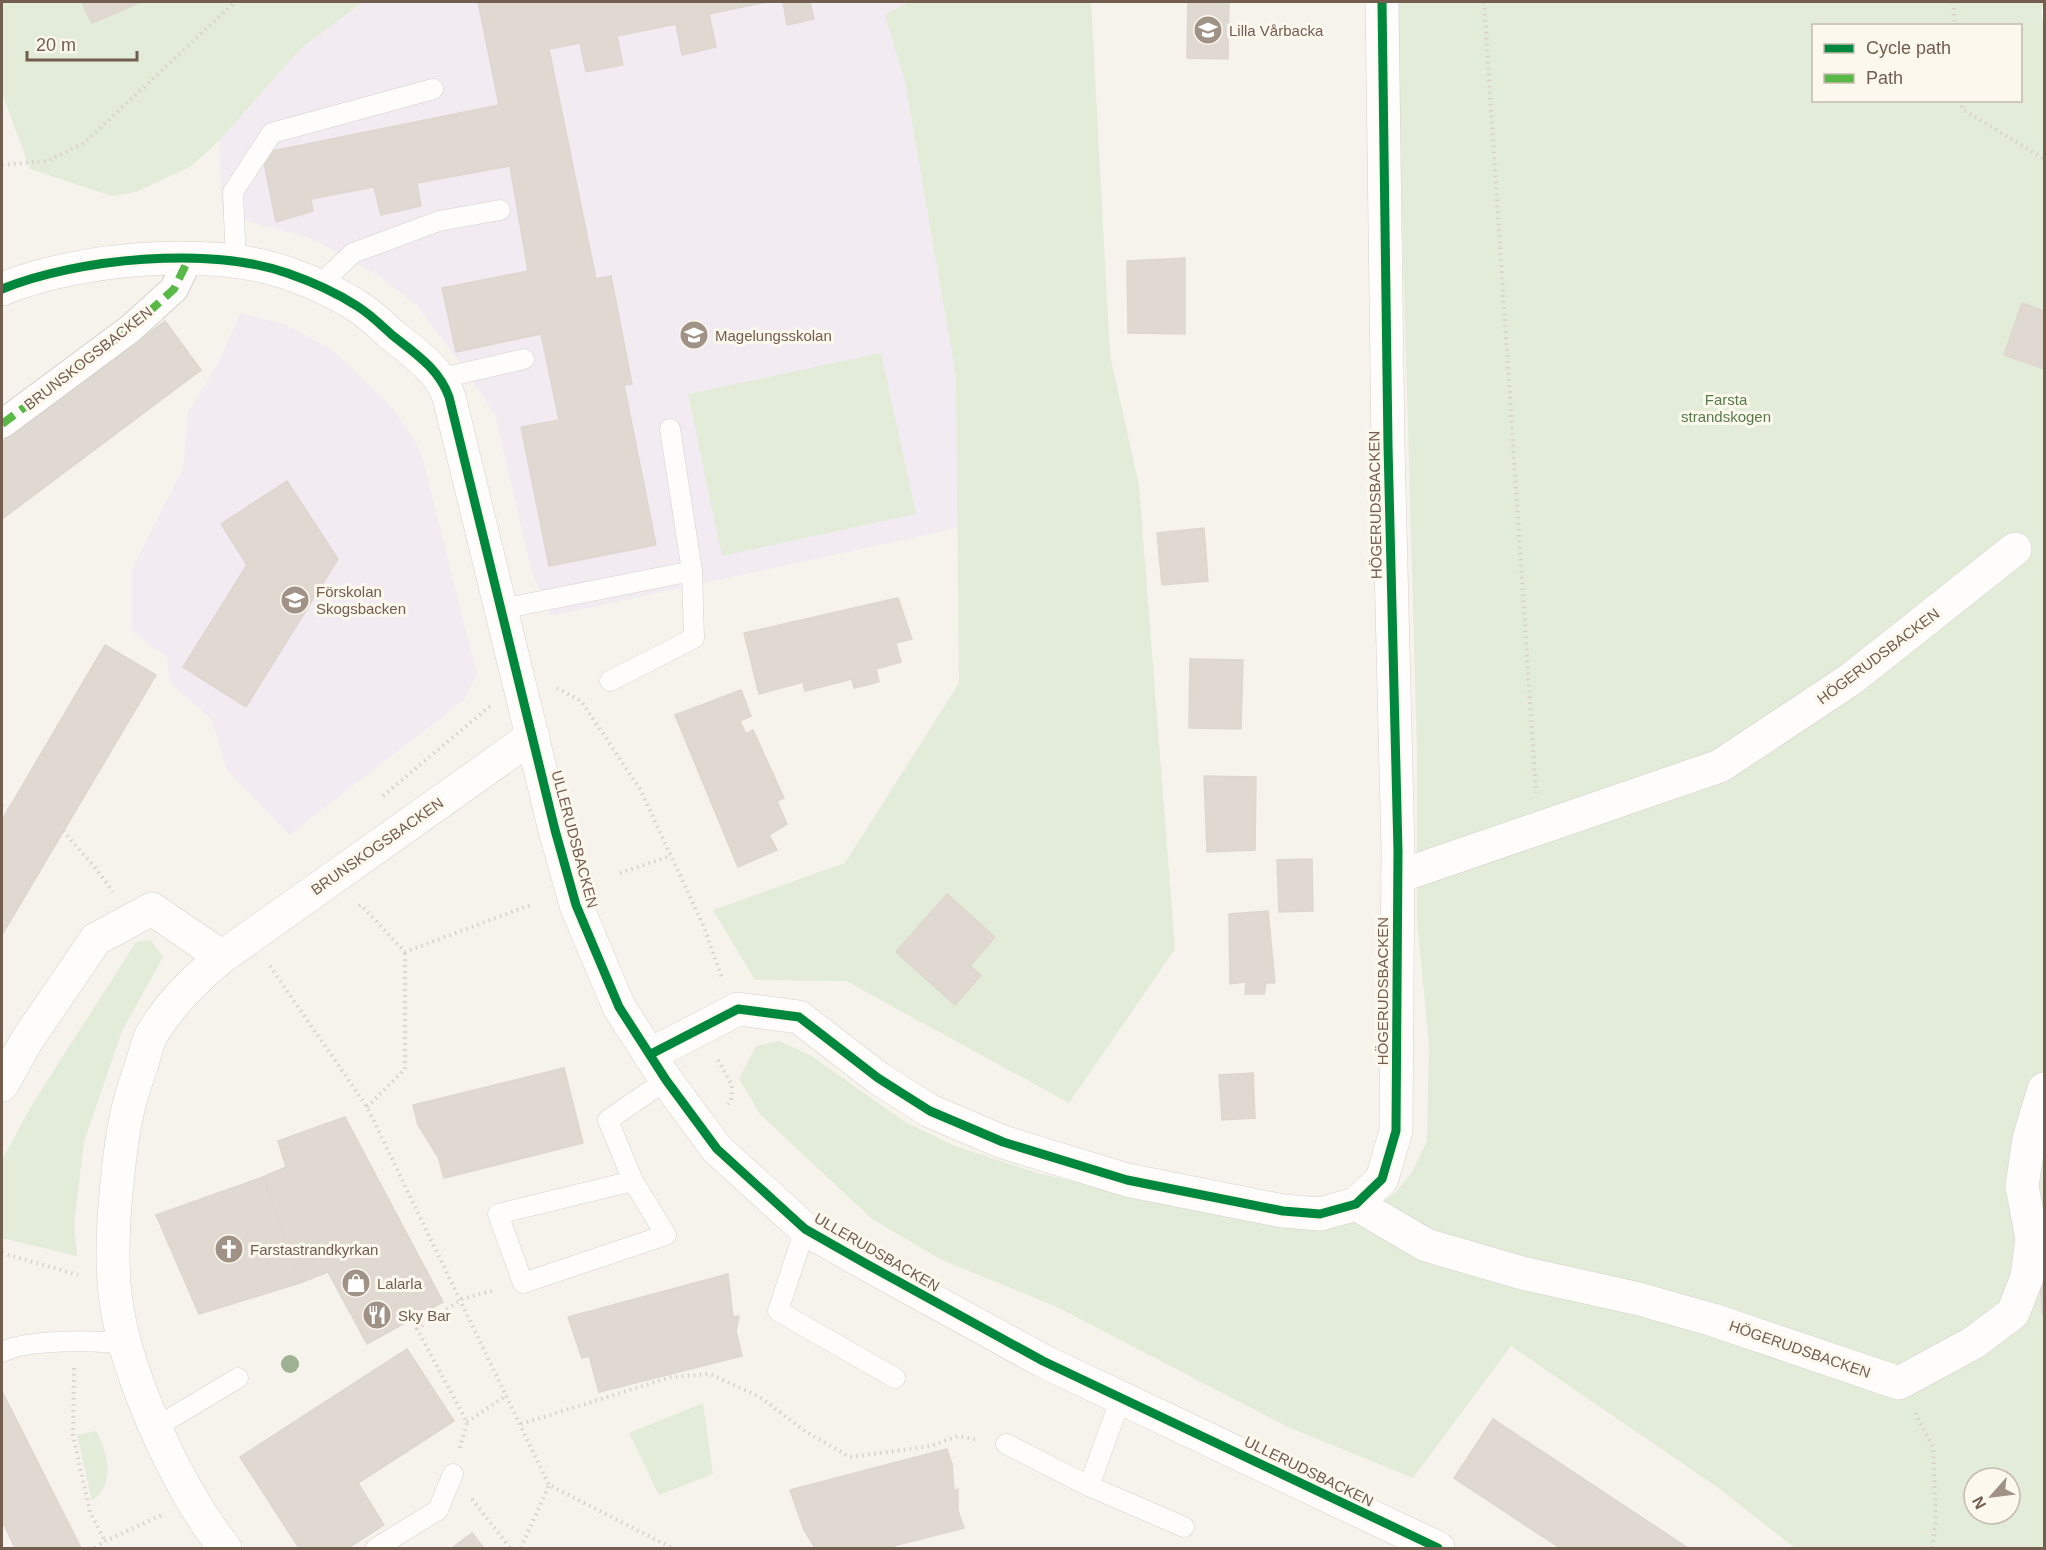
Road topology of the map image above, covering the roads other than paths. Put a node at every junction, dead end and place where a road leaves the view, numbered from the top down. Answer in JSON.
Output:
{"nodes":[{"id":1,"x":1383,"y":2,"type":"edge"},
{"id":2,"x":433,"y":89,"type":"dead end"},
{"id":3,"x":500,"y":210,"type":"dead end"},
{"id":4,"x":189,"y":258,"type":"junction"},
{"id":5,"x":236,"y":263,"type":"junction"},
{"id":6,"x":317,"y":287,"type":"junction"},
{"id":7,"x":2,"y":289,"type":"edge"},
{"id":8,"x":524,"y":359,"type":"dead end"},
{"id":9,"x":442,"y":378,"type":"junction"},
{"id":10,"x":2,"y":424,"type":"edge"},
{"id":11,"x":670,"y":429,"type":"dead end"},
{"id":12,"x":2015,"y":549,"type":"dead end"},
{"id":13,"x":692,"y":571,"type":"junction"},
{"id":14,"x":501,"y":609,"type":"junction"},
{"id":15,"x":610,"y":681,"type":"dead end"},
{"id":16,"x":533,"y":736,"type":"junction"},
{"id":17,"x":1397,"y":877,"type":"junction"},
{"id":18,"x":222,"y":957,"type":"junction"},
{"id":19,"x":658,"y":1067,"type":"junction"},
{"id":20,"x":2,"y":1085,"type":"edge"},
{"id":21,"x":2044,"y":1089,"type":"edge"},
{"id":22,"x":633,"y":1181,"type":"junction"},
{"id":23,"x":1356,"y":1204,"type":"junction"},
{"id":24,"x":805,"y":1229,"type":"junction"},
{"id":25,"x":126,"y":1344,"type":"junction"},
{"id":26,"x":2,"y":1352,"type":"edge"},
{"id":27,"x":238,"y":1378,"type":"dead end"},
{"id":28,"x":895,"y":1378,"type":"dead end"},
{"id":29,"x":1121,"y":1398,"type":"junction"},
{"id":30,"x":156,"y":1427,"type":"junction"},
{"id":31,"x":1006,"y":1444,"type":"road end"},
{"id":32,"x":453,"y":1474,"type":"road end"},
{"id":33,"x":1089,"y":1486,"type":"junction"},
{"id":34,"x":1184,"y":1527,"type":"dead end"},
{"id":35,"x":1402,"y":1541,"type":"edge"},
{"id":36,"x":225,"y":1548,"type":"edge"},
{"id":37,"x":376,"y":1548,"type":"edge"},
{"id":38,"x":1438,"y":1548,"type":"edge"}],
"edges":[{"from":1,"to":17,"type":"street","name":"HÖGERUDSBACKEN"},
{"from":2,"to":5,"type":"lane"},
{"from":3,"to":6,"type":"lane"},
{"from":4,"to":5,"type":"street"},
{"from":4,"to":7,"type":"street"},
{"from":4,"to":10,"type":"street","name":"BRUNSKOGSBACKEN"},
{"from":5,"to":6,"type":"street"},
{"from":6,"to":9,"type":"street"},
{"from":8,"to":9,"type":"lane"},
{"from":9,"to":14,"type":"street","name":"ULLERUDSBACKEN"},
{"from":11,"to":13,"type":"lane"},
{"from":12,"to":17,"type":"street","name":"HÖGERUDSBACKEN"},
{"from":13,"to":14,"type":"lane"},
{"from":13,"to":15,"type":"lane"},
{"from":14,"to":16,"type":"street","name":"ULLERUDSBACKEN"},
{"from":16,"to":18,"type":"street","name":"BRUNSKOGSBACKEN"},
{"from":16,"to":19,"type":"street","name":"ULLERUDSBACKEN"},
{"from":17,"to":23,"type":"street","name":"HÖGERUDSBACKEN"},
{"from":18,"to":20,"type":"street"},
{"from":18,"to":25,"type":"street","name":"BRUNSKOGSBACKEN"},
{"from":19,"to":22,"type":"lane"},
{"from":19,"to":23,"type":"street","name":"HÖGERUDSBACKEN"},
{"from":19,"to":24,"type":"street","name":"ULLERUDSBACKEN"},
{"from":21,"to":23,"type":"street","name":"HÖGERUDSBACKEN"},
{"from":22,"to":22,"type":"lane"},
{"from":24,"to":28,"type":"lane","name":"ULLERUDSBACKEN"},
{"from":24,"to":29,"type":"street","name":"ULLERUDSBACKEN"},
{"from":25,"to":26,"type":"lane"},
{"from":25,"to":30,"type":"street","name":"BRUNSKOGSBACKEN"},
{"from":27,"to":30,"type":"lane"},
{"from":29,"to":33,"type":"lane"},
{"from":29,"to":35,"type":"street","name":"ULLERUDSBACKEN"},
{"from":30,"to":36,"type":"street","name":"BRUNSKOGSBACKEN"},
{"from":31,"to":33,"type":"lane"},
{"from":32,"to":37,"type":"lane"},
{"from":33,"to":34,"type":"lane"},
{"from":35,"to":38,"type":"street","name":"ULLERUDSBACKEN"}]}
